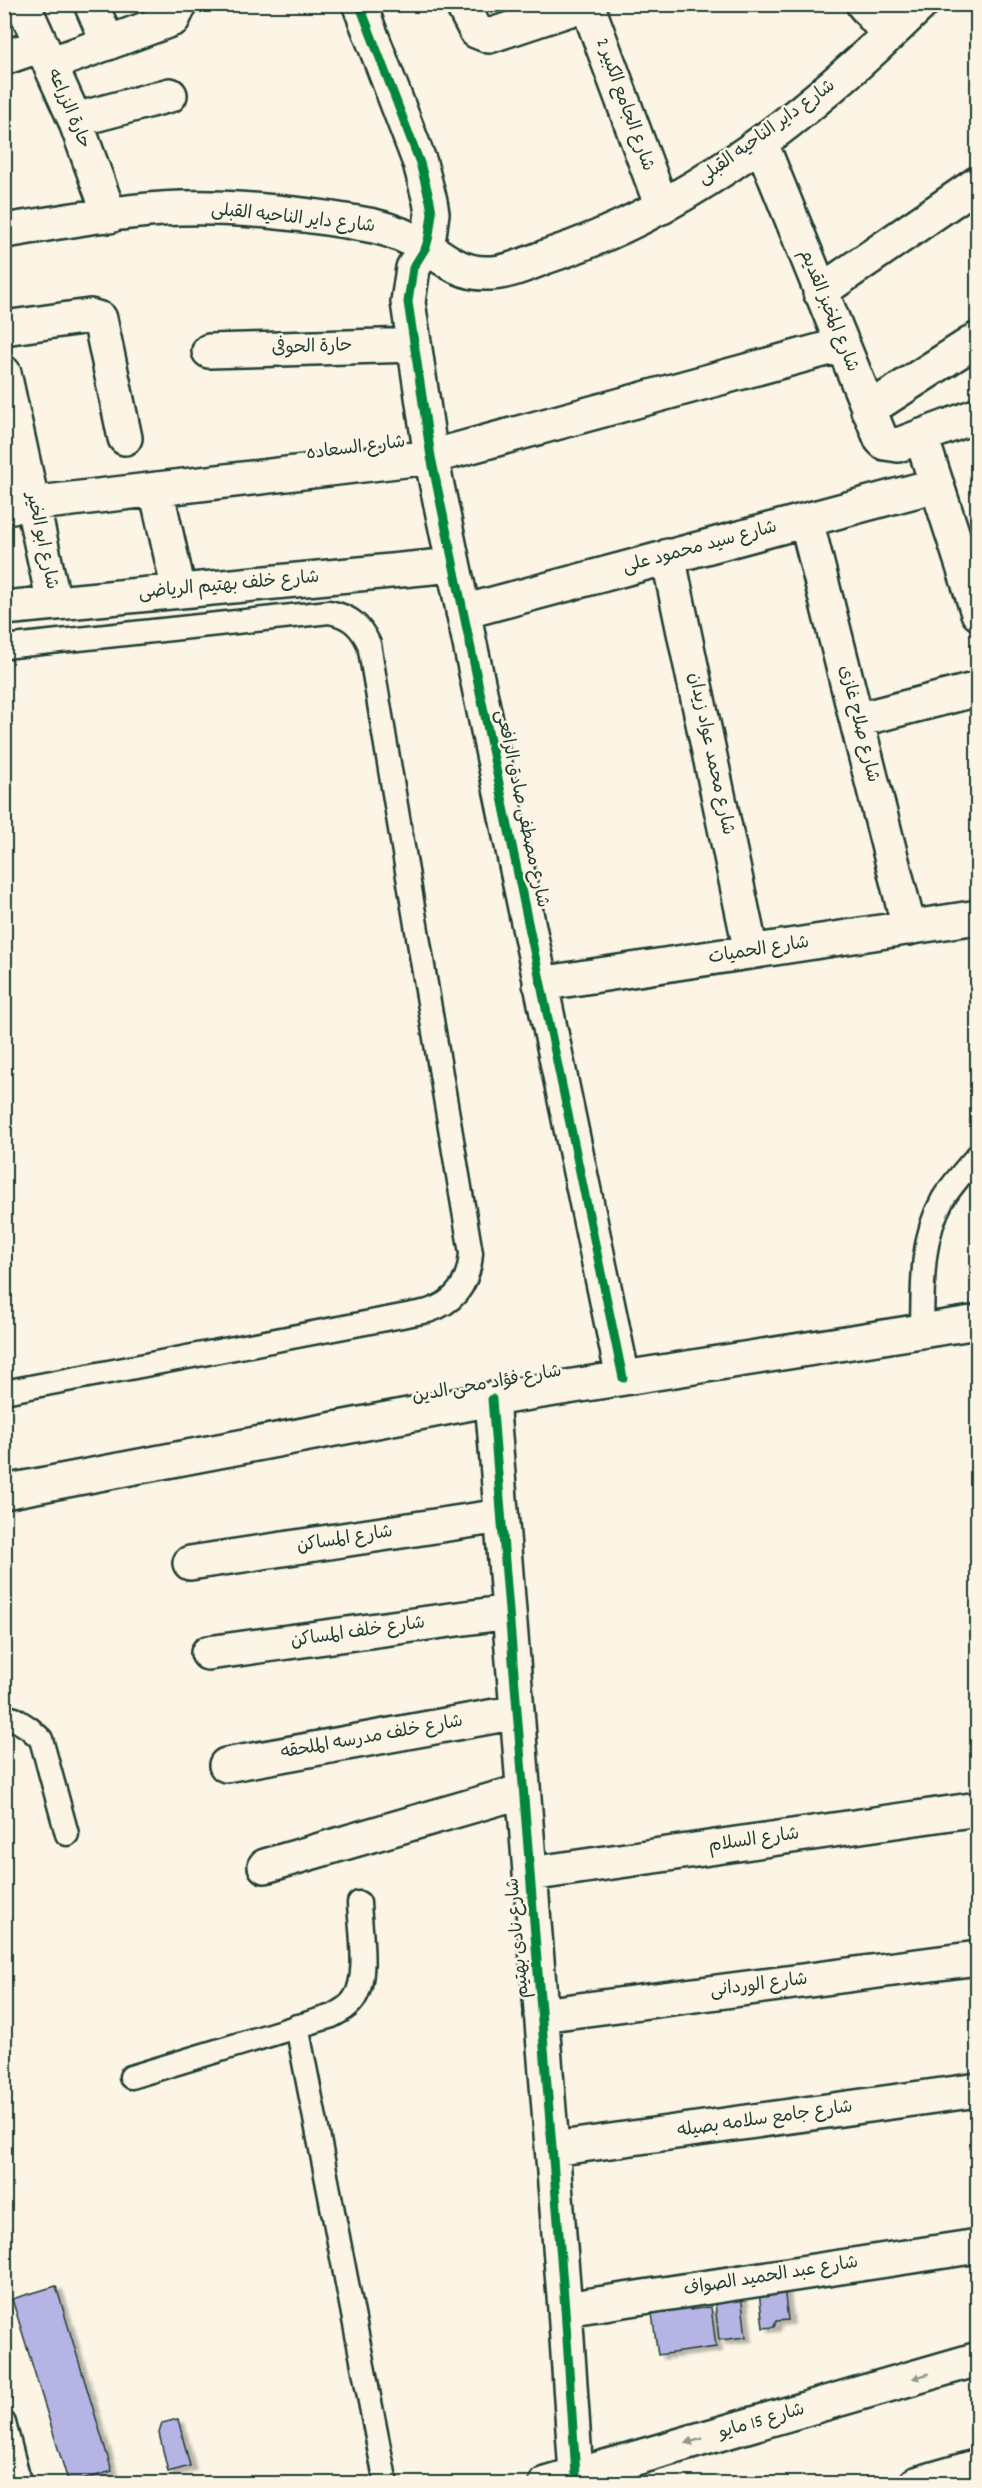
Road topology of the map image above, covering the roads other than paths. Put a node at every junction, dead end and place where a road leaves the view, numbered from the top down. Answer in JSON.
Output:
{"nodes":[{"id":1,"x":23,"y":4,"type":"edge"},
{"id":2,"x":90,"y":4,"type":"edge"},
{"id":3,"x":180,"y":4,"type":"edge"},
{"id":4,"x":462,"y":4,"type":"edge"},
{"id":5,"x":586,"y":4,"type":"edge"},
{"id":6,"x":863,"y":4,"type":"edge"},
{"id":7,"x":921,"y":4,"type":"edge"},
{"id":8,"x":360,"y":6,"type":"dead end"},
{"id":9,"x":890,"y":35,"type":"junction"},
{"id":10,"x":108,"y":43,"type":"junction"},
{"id":11,"x":45,"y":55,"type":"junction"},
{"id":12,"x":4,"y":58,"type":"edge"},
{"id":13,"x":170,"y":95,"type":"dead end"},
{"id":14,"x":75,"y":120,"type":"junction"},
{"id":15,"x":761,"y":143,"type":"junction"},
{"id":16,"x":978,"y":183,"type":"edge"},
{"id":17,"x":662,"y":207,"type":"junction"},
{"id":18,"x":110,"y":216,"type":"junction"},
{"id":19,"x":4,"y":231,"type":"edge"},
{"id":20,"x":426,"y":247,"type":"junction"},
{"id":21,"x":820,"y":292,"type":"junction"},
{"id":22,"x":4,"y":328,"type":"edge"},
{"id":23,"x":978,"y":339,"type":"edge"},
{"id":24,"x":414,"y":345,"type":"junction"},
{"id":25,"x":841,"y":345,"type":"junction"},
{"id":26,"x":209,"y":351,"type":"dead end"},
{"id":27,"x":4,"y":373,"type":"edge"},
{"id":28,"x":868,"y":410,"type":"junction"},
{"id":29,"x":978,"y":415,"type":"edge"},
{"id":30,"x":921,"y":436,"type":"junction"},
{"id":31,"x":124,"y":438,"type":"dead end"},
{"id":32,"x":431,"y":457,"type":"junction"},
{"id":33,"x":937,"y":485,"type":"junction"},
{"id":34,"x":156,"y":489,"type":"junction"},
{"id":35,"x":19,"y":505,"type":"edge"},
{"id":36,"x":806,"y":520,"type":"junction"},
{"id":37,"x":668,"y":556,"type":"junction"},
{"id":38,"x":453,"y":565,"type":"junction"},
{"id":39,"x":179,"y":591,"type":"junction"},
{"id":40,"x":54,"y":603,"type":"junction"},
{"id":41,"x":4,"y":608,"type":"edge"},
{"id":42,"x":463,"y":612,"type":"junction"},
{"id":43,"x":978,"y":613,"type":"edge"},
{"id":44,"x":4,"y":647,"type":"edge"},
{"id":45,"x":978,"y":689,"type":"edge"},
{"id":46,"x":857,"y":720,"type":"junction"},
{"id":47,"x":978,"y":917,"type":"edge"},
{"id":48,"x":909,"y":928,"type":"junction"},
{"id":49,"x":752,"y":952,"type":"junction"},
{"id":50,"x":540,"y":984,"type":"junction"},
{"id":51,"x":978,"y":1155,"type":"edge"},
{"id":52,"x":978,"y":1323,"type":"edge"},
{"id":53,"x":922,"y":1331,"type":"junction"},
{"id":54,"x":623,"y":1378,"type":"junction"},
{"id":55,"x":4,"y":1392,"type":"edge"},
{"id":56,"x":492,"y":1399,"type":"junction"},
{"id":57,"x":4,"y":1492,"type":"edge"},
{"id":58,"x":501,"y":1516,"type":"junction"},
{"id":59,"x":190,"y":1563,"type":"dead end"},
{"id":60,"x":509,"y":1612,"type":"junction"},
{"id":61,"x":208,"y":1653,"type":"dead end"},
{"id":62,"x":517,"y":1712,"type":"junction"},
{"id":63,"x":4,"y":1716,"type":"edge"},
{"id":64,"x":226,"y":1765,"type":"dead end"},
{"id":65,"x":523,"y":1791,"type":"junction"},
{"id":66,"x":978,"y":1809,"type":"edge"},
{"id":67,"x":67,"y":1834,"type":"dead end"},
{"id":68,"x":265,"y":1866,"type":"dead end"},
{"id":69,"x":530,"y":1874,"type":"junction"},
{"id":70,"x":359,"y":1903,"type":"dead end"},
{"id":71,"x":978,"y":1958,"type":"edge"},
{"id":72,"x":542,"y":2015,"type":"junction"},
{"id":73,"x":297,"y":2026,"type":"junction"},
{"id":74,"x":131,"y":2077,"type":"dead end"},
{"id":75,"x":978,"y":2090,"type":"edge"},
{"id":76,"x":553,"y":2149,"type":"junction"},
{"id":77,"x":978,"y":2246,"type":"edge"},
{"id":78,"x":565,"y":2309,"type":"junction"},
{"id":79,"x":978,"y":2359,"type":"edge"},
{"id":80,"x":4,"y":2423,"type":"edge"},
{"id":81,"x":978,"y":2466,"type":"edge"},
{"id":82,"x":561,"y":2479,"type":"edge"},
{"id":83,"x":20,"y":2484,"type":"edge"},
{"id":84,"x":386,"y":2484,"type":"edge"},
{"id":85,"x":916,"y":2484,"type":"edge"}],
"edges":[{"from":1,"to":11,"type":"street","name":"حارة الزراعه"},
{"from":2,"to":10,"type":"street"},
{"from":3,"to":10,"type":"street"},
{"from":4,"to":5,"type":"street"},
{"from":5,"to":17,"type":"street","name":"شارع الجامع الكبير 2"},
{"from":6,"to":9,"type":"street"},
{"from":7,"to":9,"type":"street","name":"شارع داير الناحيه القبلى"},
{"from":8,"to":20,"type":"street","name":"شارع مصطفى صادق الرافعى"},
{"from":9,"to":15,"type":"street","name":"شارع داير الناحيه القبلى"},
{"from":10,"to":11,"type":"street"},
{"from":11,"to":12,"type":"street"},
{"from":11,"to":14,"type":"street","name":"حارة الزراعه"},
{"from":13,"to":14,"type":"street"},
{"from":14,"to":18,"type":"street","name":"حارة الزراعه"},
{"from":15,"to":17,"type":"street","name":"شارع داير الناحيه القبلى"},
{"from":15,"to":21,"type":"street","name":"شارع المخبز القديم"},
{"from":16,"to":21,"type":"street"},
{"from":17,"to":20,"type":"street","name":"شارع داير الناحيه القبلى"},
{"from":18,"to":19,"type":"street","name":"شارع داير الناحيه القبلى"},
{"from":18,"to":20,"type":"street","name":"شارع داير الناحيه القبلى"},
{"from":20,"to":24,"type":"street","name":"شارع مصطفى صادق الرافعى"},
{"from":21,"to":25,"type":"street","name":"شارع المخبز القديم"},
{"from":22,"to":31,"type":"street"},
{"from":23,"to":28,"type":"street"},
{"from":24,"to":26,"type":"street","name":"حارة الحوفى"},
{"from":24,"to":32,"type":"street","name":"شارع مصطفى صادق الرافعى"},
{"from":25,"to":28,"type":"street","name":"شارع المخبز القديم"},
{"from":25,"to":32,"type":"street","name":"شارع السعاده"},
{"from":27,"to":35,"type":"street","name":"شارع ابو الخير"},
{"from":28,"to":30,"type":"street","name":"شارع المخبز القديم"},
{"from":29,"to":30,"type":"street"},
{"from":30,"to":33,"type":"street"},
{"from":32,"to":34,"type":"street","name":"شارع السعاده"},
{"from":32,"to":38,"type":"street","name":"شارع مصطفى صادق الرافعى"},
{"from":33,"to":36,"type":"street","name":"شارع سيد محمود على"},
{"from":33,"to":43,"type":"street"},
{"from":34,"to":35,"type":"street","name":"شارع السعاده"},
{"from":34,"to":39,"type":"street"},
{"from":35,"to":40,"type":"street","name":"شارع ابو الخير"},
{"from":36,"to":37,"type":"street","name":"شارع سيد محمود على"},
{"from":36,"to":46,"type":"street","name":"شارع صلاح غازى"},
{"from":37,"to":42,"type":"street","name":"شارع سيد محمود على"},
{"from":37,"to":49,"type":"street","name":"شارع محمد عواد زيدان"},
{"from":38,"to":39,"type":"street","name":"شارع خلف بهتيم الرياضى"},
{"from":38,"to":42,"type":"street","name":"شارع مصطفى صادق الرافعى"},
{"from":39,"to":40,"type":"street","name":"شارع خلف بهتيم الرياضى"},
{"from":40,"to":41,"type":"street","name":"شارع خلف بهتيم الرياضى"},
{"from":42,"to":50,"type":"street","name":"شارع مصطفى صادق الرافعى"},
{"from":44,"to":55,"type":"lane"},
{"from":45,"to":46,"type":"street"},
{"from":46,"to":48,"type":"street","name":"شارع صلاح غازى"},
{"from":47,"to":48,"type":"street","name":"شارع الحميات"},
{"from":48,"to":49,"type":"street","name":"شارع الحميات"},
{"from":49,"to":50,"type":"street","name":"شارع الحميات"},
{"from":50,"to":54,"type":"street","name":"شارع مصطفى صادق الرافعى"},
{"from":51,"to":53,"type":"lane"},
{"from":52,"to":53,"type":"street","name":"شارع فؤاد محى الدين"},
{"from":53,"to":54,"type":"street","name":"شارع فؤاد محى الدين"},
{"from":54,"to":56,"type":"street","name":"شارع فؤاد محى الدين"},
{"from":56,"to":57,"type":"street","name":"شارع فؤاد محى الدين"},
{"from":56,"to":58,"type":"street","name":"شارع نادى بهتيم"},
{"from":58,"to":59,"type":"street","name":"شارع المساكن"},
{"from":58,"to":60,"type":"street","name":"شارع نادى بهتيم"},
{"from":60,"to":61,"type":"street","name":"شارع خلف المساكن"},
{"from":60,"to":62,"type":"street","name":"شارع نادى بهتيم"},
{"from":62,"to":64,"type":"street","name":"شارع خلف مدرسه الملحقه"},
{"from":62,"to":65,"type":"street","name":"شارع نادى بهتيم"},
{"from":63,"to":67,"type":"lane"},
{"from":65,"to":68,"type":"street"},
{"from":65,"to":69,"type":"street","name":"شارع نادى بهتيم"},
{"from":66,"to":69,"type":"street","name":"شارع السلام"},
{"from":69,"to":72,"type":"street","name":"شارع نادى بهتيم"},
{"from":70,"to":73,"type":"lane"},
{"from":71,"to":72,"type":"street","name":"شارع الوردانى"},
{"from":72,"to":76,"type":"street","name":"شارع نادى بهتيم"},
{"from":73,"to":74,"type":"lane"},
{"from":73,"to":84,"type":"lane"},
{"from":75,"to":76,"type":"street","name":"شارع جامع سلامه بصيله"},
{"from":76,"to":78,"type":"street","name":"شارع نادى بهتيم"},
{"from":77,"to":78,"type":"street","name":"شارع عبد الحميد الصواف"},
{"from":78,"to":82,"type":"street","name":"شارع نادى بهتيم"},
{"from":79,"to":82,"type":"street","name":"شارع 15 مايو","one_way":true},
{"from":80,"to":83,"type":"lane"},
{"from":81,"to":85,"type":"street"}]}
